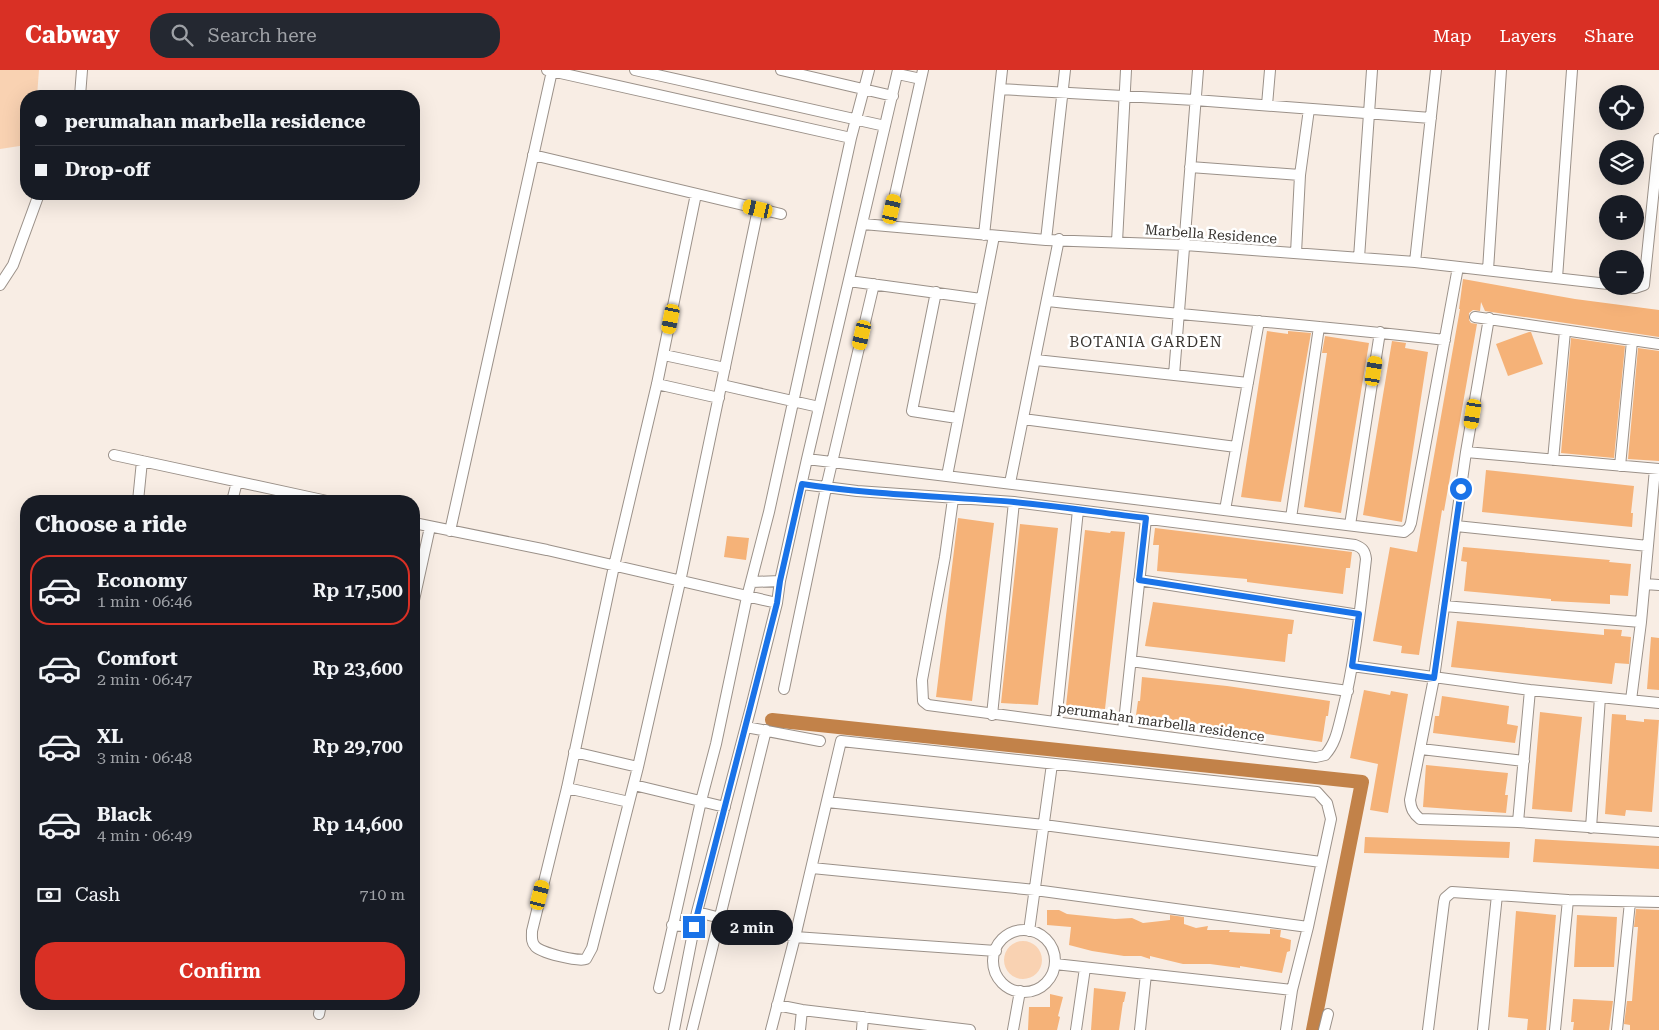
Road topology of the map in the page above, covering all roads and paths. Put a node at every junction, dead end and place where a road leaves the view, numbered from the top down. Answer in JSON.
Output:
{"nodes":[{"id":1,"x":82,"y":70,"type":"edge"},
{"id":2,"x":636,"y":70,"type":"edge"},
{"id":3,"x":781,"y":70,"type":"edge"},
{"id":4,"x":870,"y":70,"type":"edge"},
{"id":5,"x":1002,"y":70,"type":"edge"},
{"id":6,"x":1064,"y":70,"type":"edge"},
{"id":7,"x":1126,"y":70,"type":"edge"},
{"id":8,"x":1198,"y":70,"type":"edge"},
{"id":9,"x":1270,"y":70,"type":"edge"},
{"id":10,"x":1372,"y":70,"type":"edge"},
{"id":11,"x":1436,"y":70,"type":"edge"},
{"id":12,"x":1501,"y":70,"type":"edge"},
{"id":13,"x":1572,"y":70,"type":"edge"},
{"id":14,"x":549,"y":71,"type":"edge"},
{"id":15,"x":898,"y":72,"type":"edge"},
{"id":16,"x":922,"y":75,"type":"edge"},
{"id":17,"x":865,"y":89,"type":"junction"},
{"id":18,"x":1000,"y":89,"type":"junction"},
{"id":19,"x":80,"y":90,"type":"edge"},
{"id":20,"x":1062,"y":92,"type":"junction"},
{"id":21,"x":893,"y":96,"type":"junction"},
{"id":22,"x":1124,"y":96,"type":"junction"},
{"id":23,"x":1195,"y":100,"type":"junction"},
{"id":24,"x":1267,"y":106,"type":"junction"},
{"id":25,"x":1309,"y":109,"type":"junction"},
{"id":26,"x":1368,"y":113,"type":"junction"},
{"id":27,"x":1432,"y":118,"type":"junction"},
{"id":28,"x":857,"y":120,"type":"junction"},
{"id":29,"x":885,"y":126,"type":"junction"},
{"id":30,"x":851,"y":138,"type":"junction"},
{"id":31,"x":1659,"y":139,"type":"edge"},
{"id":32,"x":533,"y":155,"type":"junction"},
{"id":33,"x":1190,"y":167,"type":"junction"},
{"id":34,"x":1300,"y":175,"type":"junction"},
{"id":35,"x":696,"y":194,"type":"junction"},
{"id":36,"x":37,"y":200,"type":"edge"},
{"id":37,"x":758,"y":209,"type":"junction"},
{"id":38,"x":781,"y":214,"type":"dead end"},
{"id":39,"x":863,"y":224,"type":"junction"},
{"id":40,"x":888,"y":226,"type":"junction"},
{"id":41,"x":989,"y":235,"type":"junction"},
{"id":42,"x":1046,"y":240,"type":"junction"},
{"id":43,"x":1059,"y":240,"type":"junction"},
{"id":44,"x":1117,"y":242,"type":"junction"},
{"id":45,"x":1185,"y":245,"type":"junction"},
{"id":46,"x":1296,"y":253,"type":"junction"},
{"id":47,"x":1359,"y":258,"type":"junction"},
{"id":48,"x":1415,"y":262,"type":"junction"},
{"id":49,"x":1458,"y":267,"type":"junction"},
{"id":50,"x":1488,"y":270,"type":"junction"},
{"id":51,"x":1557,"y":278,"type":"junction"},
{"id":52,"x":849,"y":281,"type":"junction"},
{"id":53,"x":1599,"y":283,"type":"edge"},
{"id":54,"x":874,"y":284,"type":"junction"},
{"id":55,"x":0,"y":285,"type":"edge"},
{"id":56,"x":1644,"y":285,"type":"edge"},
{"id":57,"x":936,"y":292,"type":"junction"},
{"id":58,"x":981,"y":299,"type":"junction"},
{"id":59,"x":1048,"y":301,"type":"junction"},
{"id":60,"x":1178,"y":315,"type":"junction"},
{"id":61,"x":1475,"y":317,"type":"dead end"},
{"id":62,"x":1489,"y":318,"type":"junction"},
{"id":63,"x":1259,"y":321,"type":"junction"},
{"id":64,"x":1319,"y":327,"type":"junction"},
{"id":65,"x":1565,"y":330,"type":"junction"},
{"id":66,"x":1380,"y":332,"type":"junction"},
{"id":67,"x":1444,"y":340,"type":"junction"},
{"id":68,"x":1632,"y":341,"type":"junction"},
{"id":69,"x":1659,"y":344,"type":"edge"},
{"id":70,"x":664,"y":354,"type":"junction"},
{"id":71,"x":1036,"y":360,"type":"junction"},
{"id":72,"x":725,"y":368,"type":"junction"},
{"id":73,"x":1174,"y":375,"type":"junction"},
{"id":74,"x":1248,"y":383,"type":"junction"},
{"id":75,"x":657,"y":384,"type":"junction"},
{"id":76,"x":722,"y":385,"type":"junction"},
{"id":77,"x":719,"y":398,"type":"junction"},
{"id":78,"x":793,"y":402,"type":"junction"},
{"id":79,"x":819,"y":407,"type":"junction"},
{"id":80,"x":957,"y":418,"type":"junction"},
{"id":81,"x":1023,"y":419,"type":"junction"},
{"id":82,"x":1236,"y":447,"type":"junction"},
{"id":83,"x":1466,"y":452,"type":"junction"},
{"id":84,"x":114,"y":455,"type":"dead end"},
{"id":85,"x":807,"y":459,"type":"junction"},
{"id":86,"x":1553,"y":460,"type":"junction"},
{"id":87,"x":142,"y":462,"type":"junction"},
{"id":88,"x":832,"y":462,"type":"junction"},
{"id":89,"x":1620,"y":466,"type":"junction"},
{"id":90,"x":1657,"y":469,"type":"edge"},
{"id":91,"x":947,"y":476,"type":"junction"},
{"id":92,"x":237,"y":482,"type":"junction"},
{"id":93,"x":1010,"y":483,"type":"junction"},
{"id":94,"x":802,"y":484,"type":"junction"},
{"id":95,"x":826,"y":488,"type":"junction"},
{"id":96,"x":139,"y":495,"type":"edge"},
{"id":97,"x":234,"y":495,"type":"edge"},
{"id":98,"x":299,"y":495,"type":"edge"},
{"id":99,"x":953,"y":499,"type":"junction"},
{"id":100,"x":1014,"y":502,"type":"junction"},
{"id":101,"x":1078,"y":510,"type":"junction"},
{"id":102,"x":1225,"y":510,"type":"junction"},
{"id":103,"x":1146,"y":518,"type":"junction"},
{"id":104,"x":1291,"y":518,"type":"junction"},
{"id":105,"x":420,"y":524,"type":"edge"},
{"id":106,"x":1350,"y":525,"type":"junction"},
{"id":107,"x":1456,"y":526,"type":"junction"},
{"id":108,"x":430,"y":527,"type":"junction"},
{"id":109,"x":450,"y":532,"type":"junction"},
{"id":110,"x":1648,"y":546,"type":"junction"},
{"id":111,"x":614,"y":566,"type":"junction"},
{"id":112,"x":420,"y":573,"type":"edge"},
{"id":113,"x":1139,"y":580,"type":"junction"},
{"id":114,"x":780,"y":581,"type":"junction"},
{"id":115,"x":680,"y":582,"type":"junction"},
{"id":116,"x":752,"y":582,"type":"junction"},
{"id":117,"x":1645,"y":584,"type":"junction"},
{"id":118,"x":1659,"y":585,"type":"edge"},
{"id":119,"x":747,"y":597,"type":"junction"},
{"id":120,"x":777,"y":603,"type":"junction"},
{"id":121,"x":1444,"y":606,"type":"junction"},
{"id":122,"x":1359,"y":614,"type":"junction"},
{"id":123,"x":1641,"y":622,"type":"junction"},
{"id":124,"x":1131,"y":661,"type":"junction"},
{"id":125,"x":1352,"y":666,"type":"junction"},
{"id":126,"x":1434,"y":678,"type":"junction"},
{"id":127,"x":784,"y":688,"type":"dead end"},
{"id":128,"x":1530,"y":690,"type":"junction"},
{"id":129,"x":1348,"y":691,"type":"junction"},
{"id":130,"x":1600,"y":697,"type":"junction"},
{"id":131,"x":1631,"y":700,"type":"junction"},
{"id":132,"x":1659,"y":703,"type":"edge"},
{"id":133,"x":992,"y":715,"type":"junction"},
{"id":134,"x":1056,"y":722,"type":"junction"},
{"id":135,"x":746,"y":727,"type":"junction"},
{"id":136,"x":766,"y":730,"type":"junction"},
{"id":137,"x":1123,"y":731,"type":"junction"},
{"id":138,"x":820,"y":741,"type":"dead end"},
{"id":139,"x":1421,"y":749,"type":"junction"},
{"id":140,"x":574,"y":752,"type":"junction"},
{"id":141,"x":1524,"y":761,"type":"junction"},
{"id":142,"x":1052,"y":764,"type":"junction"},
{"id":143,"x":638,"y":767,"type":"junction"},
{"id":144,"x":634,"y":785,"type":"junction"},
{"id":145,"x":567,"y":788,"type":"junction"},
{"id":146,"x":701,"y":801,"type":"junction"},
{"id":147,"x":629,"y":802,"type":"junction"},
{"id":148,"x":827,"y":802,"type":"junction"},
{"id":149,"x":725,"y":807,"type":"junction"},
{"id":150,"x":1518,"y":822,"type":"junction"},
{"id":151,"x":1044,"y":825,"type":"junction"},
{"id":152,"x":1591,"y":828,"type":"junction"},
{"id":153,"x":1659,"y":832,"type":"edge"},
{"id":154,"x":1322,"y":862,"type":"junction"},
{"id":155,"x":812,"y":868,"type":"junction"},
{"id":156,"x":1035,"y":890,"type":"junction"},
{"id":157,"x":1497,"y":895,"type":"junction"},
{"id":158,"x":1568,"y":900,"type":"junction"},
{"id":159,"x":1630,"y":902,"type":"junction"},
{"id":160,"x":1659,"y":902,"type":"edge"},
{"id":161,"x":697,"y":912,"type":"junction"},
{"id":162,"x":720,"y":918,"type":"junction"},
{"id":163,"x":672,"y":925,"type":"junction"},
{"id":164,"x":694,"y":927,"type":"junction"},
{"id":165,"x":1308,"y":927,"type":"junction"},
{"id":166,"x":1029,"y":931,"type":"junction"},
{"id":167,"x":795,"y":936,"type":"junction"},
{"id":168,"x":996,"y":951,"type":"junction"},
{"id":169,"x":1055,"y":964,"type":"junction"},
{"id":170,"x":1084,"y":968,"type":"junction"},
{"id":171,"x":1146,"y":974,"type":"junction"},
{"id":172,"x":659,"y":988,"type":"dead end"},
{"id":173,"x":1292,"y":990,"type":"junction"},
{"id":174,"x":1020,"y":991,"type":"junction"},
{"id":175,"x":777,"y":1005,"type":"junction"},
{"id":176,"x":802,"y":1010,"type":"junction"},
{"id":177,"x":1328,"y":1014,"type":"dead end"},
{"id":178,"x":863,"y":1017,"type":"junction"},
{"id":179,"x":924,"y":1027,"type":"edge"},
{"id":180,"x":674,"y":1030,"type":"edge"},
{"id":181,"x":692,"y":1030,"type":"edge"},
{"id":182,"x":771,"y":1030,"type":"edge"},
{"id":183,"x":800,"y":1030,"type":"edge"},
{"id":184,"x":862,"y":1030,"type":"edge"},
{"id":185,"x":970,"y":1030,"type":"edge"},
{"id":186,"x":1014,"y":1030,"type":"edge"},
{"id":187,"x":1076,"y":1030,"type":"edge"},
{"id":188,"x":1140,"y":1030,"type":"edge"},
{"id":189,"x":1286,"y":1030,"type":"edge"},
{"id":190,"x":1324,"y":1030,"type":"edge"},
{"id":191,"x":1428,"y":1030,"type":"edge"},
{"id":192,"x":1483,"y":1030,"type":"edge"},
{"id":193,"x":1556,"y":1030,"type":"edge"},
{"id":194,"x":1617,"y":1030,"type":"edge"}],
"edges":[{"from":1,"to":19,"type":"street"},
{"from":2,"to":28,"type":"street"},
{"from":3,"to":17,"type":"street"},
{"from":4,"to":17,"type":"street"},
{"from":5,"to":18,"type":"street"},
{"from":6,"to":20,"type":"street"},
{"from":7,"to":22,"type":"street"},
{"from":8,"to":23,"type":"street"},
{"from":9,"to":24,"type":"street"},
{"from":10,"to":26,"type":"street"},
{"from":11,"to":27,"type":"street"},
{"from":12,"to":50,"type":"street"},
{"from":13,"to":51,"type":"street"},
{"from":14,"to":30,"type":"street"},
{"from":14,"to":32,"type":"street"},
{"from":15,"to":16,"type":"street"},
{"from":15,"to":21,"type":"street"},
{"from":16,"to":40,"type":"street"},
{"from":17,"to":21,"type":"street"},
{"from":17,"to":28,"type":"street"},
{"from":18,"to":20,"type":"street"},
{"from":18,"to":41,"type":"street"},
{"from":20,"to":22,"type":"street"},
{"from":20,"to":42,"type":"street"},
{"from":21,"to":29,"type":"street"},
{"from":22,"to":23,"type":"street"},
{"from":22,"to":44,"type":"street"},
{"from":23,"to":24,"type":"street"},
{"from":23,"to":33,"type":"street"},
{"from":24,"to":25,"type":"street"},
{"from":25,"to":26,"type":"street"},
{"from":25,"to":34,"type":"street"},
{"from":26,"to":27,"type":"street"},
{"from":26,"to":47,"type":"street"},
{"from":27,"to":48,"type":"street"},
{"from":28,"to":29,"type":"street"},
{"from":28,"to":30,"type":"street"},
{"from":29,"to":39,"type":"street"},
{"from":30,"to":78,"type":"street"},
{"from":31,"to":56,"type":"street"},
{"from":32,"to":35,"type":"street"},
{"from":32,"to":109,"type":"street"},
{"from":33,"to":34,"type":"street"},
{"from":33,"to":45,"type":"street"},
{"from":34,"to":46,"type":"street"},
{"from":35,"to":37,"type":"street"},
{"from":35,"to":70,"type":"street"},
{"from":36,"to":55,"type":"street"},
{"from":37,"to":38,"type":"street"},
{"from":37,"to":72,"type":"street"},
{"from":39,"to":40,"type":"street","name":"Marbella Residence"},
{"from":39,"to":52,"type":"street"},
{"from":40,"to":41,"type":"street","name":"Marbella Residence"},
{"from":41,"to":42,"type":"street","name":"Marbella Residence"},
{"from":41,"to":58,"type":"street"},
{"from":42,"to":43,"type":"street","name":"Marbella Residence"},
{"from":43,"to":44,"type":"street","name":"Marbella Residence"},
{"from":43,"to":59,"type":"street"},
{"from":44,"to":45,"type":"street","name":"Marbella Residence"},
{"from":45,"to":46,"type":"street","name":"Marbella Residence"},
{"from":45,"to":60,"type":"street"},
{"from":46,"to":47,"type":"street","name":"Marbella Residence"},
{"from":47,"to":48,"type":"street","name":"Marbella Residence"},
{"from":48,"to":49,"type":"street","name":"Marbella Residence"},
{"from":49,"to":50,"type":"street","name":"Marbella Residence"},
{"from":49,"to":67,"type":"street"},
{"from":50,"to":51,"type":"street","name":"Marbella Residence"},
{"from":51,"to":53,"type":"street","name":"Marbella Residence"},
{"from":52,"to":54,"type":"street"},
{"from":52,"to":79,"type":"street"},
{"from":54,"to":57,"type":"street"},
{"from":54,"to":88,"type":"street"},
{"from":57,"to":58,"type":"street"},
{"from":57,"to":80,"type":"street"},
{"from":58,"to":80,"type":"street"},
{"from":59,"to":60,"type":"street"},
{"from":59,"to":71,"type":"street"},
{"from":60,"to":63,"type":"street"},
{"from":60,"to":73,"type":"street"},
{"from":61,"to":62,"type":"street"},
{"from":62,"to":65,"type":"street"},
{"from":62,"to":83,"type":"street"},
{"from":63,"to":64,"type":"street"},
{"from":63,"to":74,"type":"street"},
{"from":64,"to":66,"type":"street"},
{"from":64,"to":104,"type":"street"},
{"from":65,"to":68,"type":"street"},
{"from":65,"to":86,"type":"street"},
{"from":66,"to":67,"type":"street"},
{"from":66,"to":106,"type":"street"},
{"from":67,"to":106,"type":"street"},
{"from":68,"to":69,"type":"street"},
{"from":68,"to":89,"type":"street"},
{"from":70,"to":72,"type":"street"},
{"from":70,"to":75,"type":"street"},
{"from":71,"to":73,"type":"street"},
{"from":71,"to":81,"type":"street"},
{"from":72,"to":76,"type":"street"},
{"from":73,"to":74,"type":"street"},
{"from":74,"to":82,"type":"street"},
{"from":75,"to":77,"type":"street"},
{"from":75,"to":111,"type":"street"},
{"from":76,"to":77,"type":"street"},
{"from":76,"to":78,"type":"street"},
{"from":77,"to":115,"type":"street"},
{"from":78,"to":79,"type":"street"},
{"from":78,"to":116,"type":"street"},
{"from":79,"to":85,"type":"street"},
{"from":80,"to":91,"type":"street"},
{"from":81,"to":82,"type":"street"},
{"from":81,"to":93,"type":"street"},
{"from":82,"to":102,"type":"street"},
{"from":83,"to":86,"type":"street"},
{"from":83,"to":107,"type":"street"},
{"from":84,"to":87,"type":"street"},
{"from":85,"to":88,"type":"street"},
{"from":85,"to":94,"type":"street"},
{"from":86,"to":89,"type":"street"},
{"from":87,"to":92,"type":"street"},
{"from":87,"to":96,"type":"street"},
{"from":88,"to":91,"type":"street"},
{"from":88,"to":95,"type":"street"},
{"from":89,"to":90,"type":"street"},
{"from":90,"to":110,"type":"street"},
{"from":91,"to":93,"type":"street"},
{"from":92,"to":97,"type":"street"},
{"from":92,"to":98,"type":"street"},
{"from":93,"to":102,"type":"street"},
{"from":94,"to":95,"type":"street"},
{"from":94,"to":114,"type":"street"},
{"from":95,"to":99,"type":"street"},
{"from":95,"to":127,"type":"street"},
{"from":99,"to":100,"type":"street"},
{"from":99,"to":133,"type":"street","name":"perumahan marbella residence"},
{"from":100,"to":101,"type":"street"},
{"from":100,"to":133,"type":"street"},
{"from":101,"to":103,"type":"street"},
{"from":101,"to":134,"type":"street"},
{"from":102,"to":104,"type":"street"},
{"from":103,"to":113,"type":"street"},
{"from":103,"to":122,"type":"street","name":"perumahan marbella residence"},
{"from":104,"to":106,"type":"street"},
{"from":105,"to":108,"type":"street"},
{"from":107,"to":110,"type":"street"},
{"from":107,"to":121,"type":"street"},
{"from":108,"to":109,"type":"street"},
{"from":108,"to":112,"type":"street"},
{"from":109,"to":111,"type":"street"},
{"from":110,"to":117,"type":"street"},
{"from":111,"to":115,"type":"street"},
{"from":111,"to":140,"type":"street"},
{"from":113,"to":122,"type":"street"},
{"from":113,"to":124,"type":"street"},
{"from":114,"to":116,"type":"street"},
{"from":114,"to":120,"type":"street"},
{"from":115,"to":119,"type":"street"},
{"from":115,"to":143,"type":"street"},
{"from":116,"to":119,"type":"street"},
{"from":117,"to":118,"type":"street"},
{"from":117,"to":123,"type":"street"},
{"from":119,"to":120,"type":"street"},
{"from":119,"to":146,"type":"street"},
{"from":120,"to":135,"type":"street"},
{"from":121,"to":123,"type":"street"},
{"from":121,"to":126,"type":"street"},
{"from":122,"to":125,"type":"street","name":"perumahan marbella residence"},
{"from":123,"to":131,"type":"street"},
{"from":124,"to":129,"type":"street"},
{"from":124,"to":137,"type":"street"},
{"from":125,"to":126,"type":"street"},
{"from":125,"to":129,"type":"street","name":"perumahan marbella residence"},
{"from":126,"to":128,"type":"street"},
{"from":126,"to":139,"type":"street"},
{"from":128,"to":130,"type":"street"},
{"from":128,"to":141,"type":"street"},
{"from":129,"to":137,"type":"street","name":"perumahan marbella residence"},
{"from":130,"to":131,"type":"street"},
{"from":130,"to":152,"type":"street"},
{"from":131,"to":132,"type":"street"},
{"from":133,"to":134,"type":"street","name":"perumahan marbella residence"},
{"from":134,"to":137,"type":"street","name":"perumahan marbella residence"},
{"from":135,"to":136,"type":"street"},
{"from":135,"to":149,"type":"street"},
{"from":136,"to":138,"type":"street"},
{"from":136,"to":162,"type":"street"},
{"from":139,"to":141,"type":"street"},
{"from":139,"to":150,"type":"street"},
{"from":140,"to":143,"type":"street"},
{"from":140,"to":145,"type":"street"},
{"from":141,"to":150,"type":"street"},
{"from":142,"to":148,"type":"street"},
{"from":142,"to":151,"type":"street"},
{"from":142,"to":154,"type":"street"},
{"from":143,"to":144,"type":"street"},
{"from":144,"to":146,"type":"street"},
{"from":144,"to":147,"type":"street"},
{"from":145,"to":147,"type":"street"},
{"from":145,"to":147,"type":"street"},
{"from":146,"to":149,"type":"street"},
{"from":146,"to":163,"type":"street"},
{"from":148,"to":151,"type":"street"},
{"from":148,"to":155,"type":"street"},
{"from":149,"to":161,"type":"street"},
{"from":150,"to":152,"type":"street"},
{"from":151,"to":154,"type":"street"},
{"from":151,"to":156,"type":"street"},
{"from":152,"to":153,"type":"street"},
{"from":154,"to":165,"type":"street"},
{"from":155,"to":156,"type":"street"},
{"from":155,"to":167,"type":"street"},
{"from":156,"to":165,"type":"street"},
{"from":156,"to":166,"type":"street"},
{"from":157,"to":158,"type":"street"},
{"from":157,"to":191,"type":"street"},
{"from":157,"to":192,"type":"street"},
{"from":158,"to":159,"type":"street"},
{"from":158,"to":193,"type":"street"},
{"from":159,"to":160,"type":"street"},
{"from":159,"to":194,"type":"street"},
{"from":161,"to":162,"type":"street"},
{"from":161,"to":164,"type":"street"},
{"from":162,"to":167,"type":"street"},
{"from":162,"to":181,"type":"street"},
{"from":163,"to":164,"type":"street"},
{"from":163,"to":172,"type":"street"},
{"from":164,"to":180,"type":"street"},
{"from":165,"to":173,"type":"street"},
{"from":166,"to":168,"type":"street"},
{"from":166,"to":169,"type":"street"},
{"from":167,"to":168,"type":"street"},
{"from":167,"to":175,"type":"street"},
{"from":168,"to":174,"type":"street"},
{"from":169,"to":170,"type":"street"},
{"from":169,"to":174,"type":"street"},
{"from":170,"to":171,"type":"street"},
{"from":170,"to":187,"type":"street"},
{"from":171,"to":173,"type":"street"},
{"from":171,"to":188,"type":"street"},
{"from":173,"to":189,"type":"street"},
{"from":174,"to":186,"type":"street"},
{"from":175,"to":176,"type":"street"},
{"from":175,"to":182,"type":"street"},
{"from":176,"to":178,"type":"street"},
{"from":176,"to":183,"type":"street"},
{"from":177,"to":190,"type":"street"},
{"from":178,"to":179,"type":"street"},
{"from":178,"to":184,"type":"street"},
{"from":179,"to":185,"type":"street"}]}
